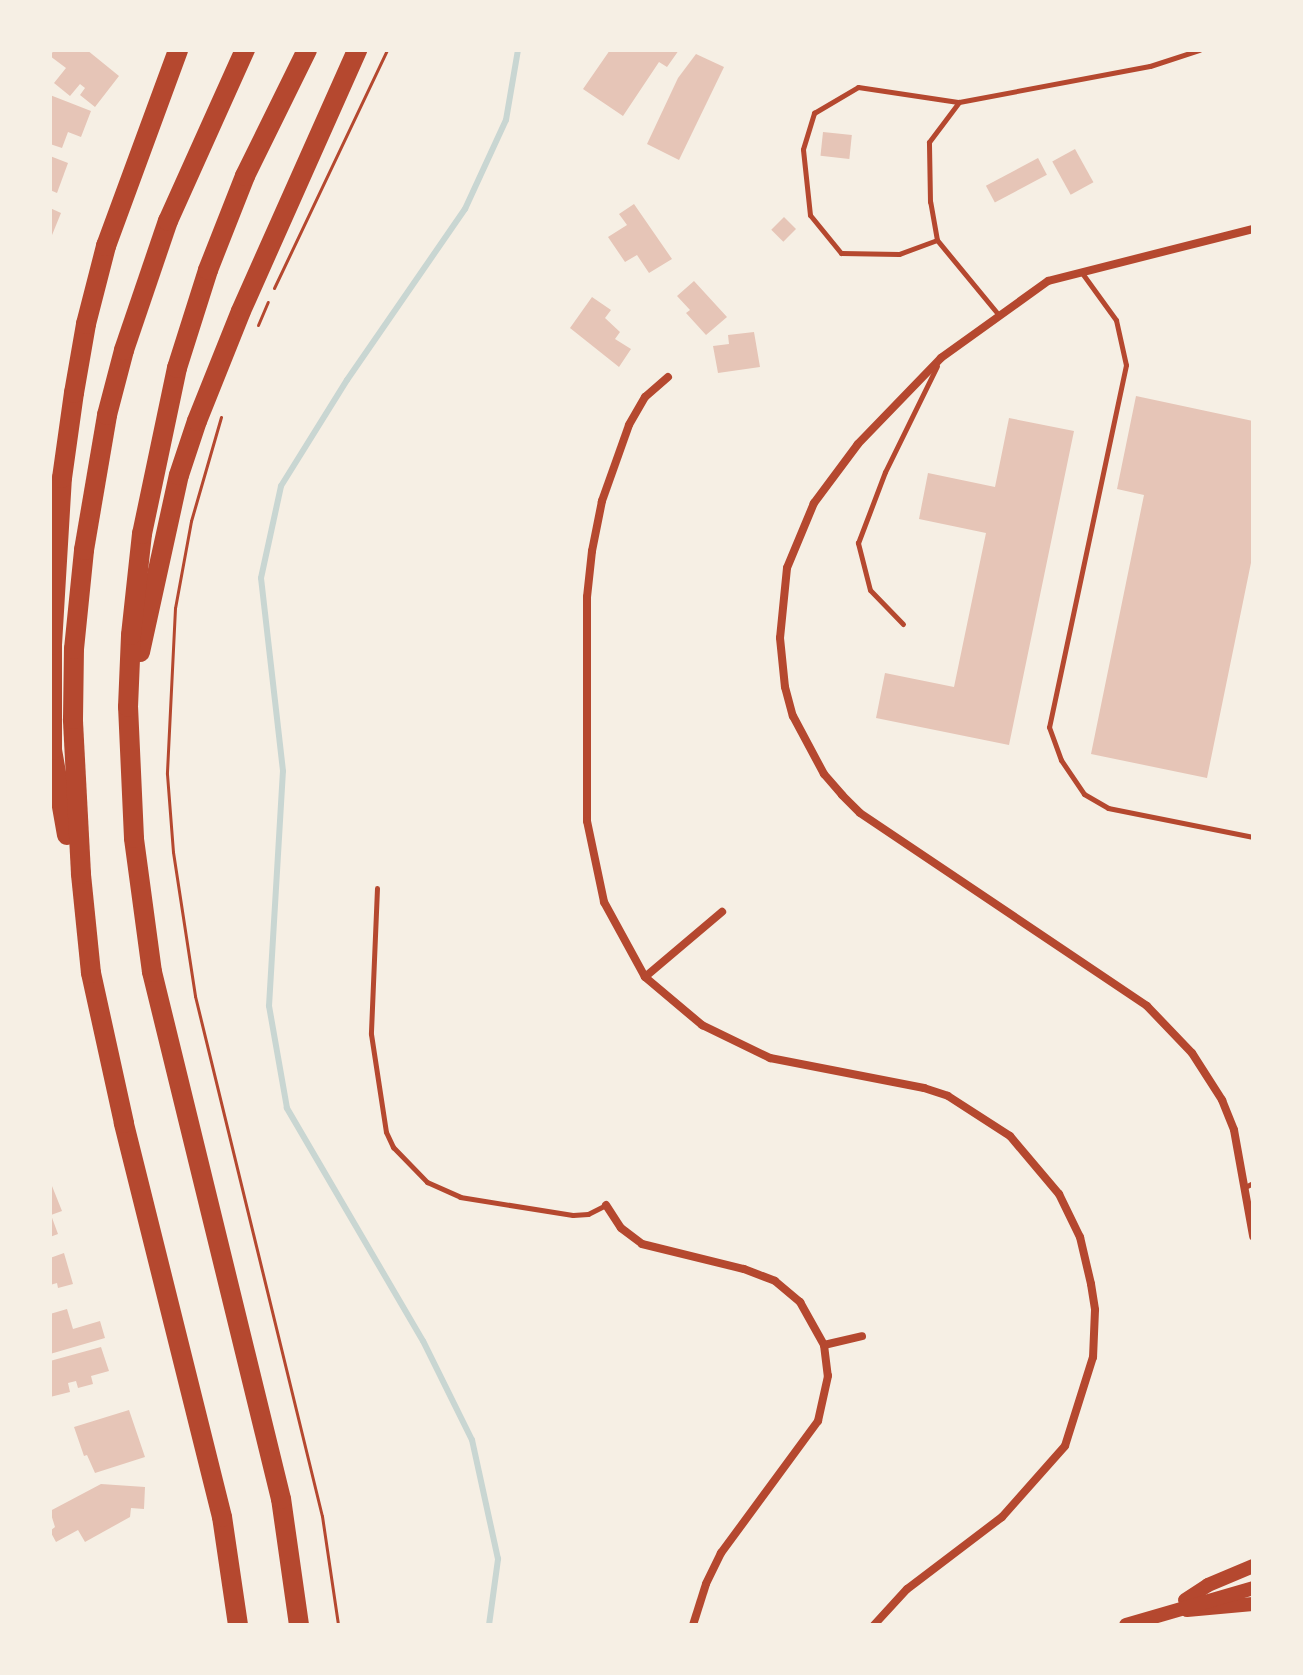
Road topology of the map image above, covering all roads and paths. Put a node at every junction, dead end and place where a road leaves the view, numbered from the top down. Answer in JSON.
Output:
{"nodes":[{"id":1,"x":178,"y":50,"type":"edge"},
{"id":2,"x":245,"y":50,"type":"edge"},
{"id":3,"x":307,"y":50,"type":"edge"},
{"id":4,"x":360,"y":50,"type":"edge"},
{"id":5,"x":387,"y":50,"type":"edge"},
{"id":6,"x":1199,"y":50,"type":"edge"},
{"id":7,"x":959,"y":102,"type":"junction"},
{"id":8,"x":1253,"y":229,"type":"edge"},
{"id":9,"x":937,"y":240,"type":"junction"},
{"id":10,"x":1082,"y":273,"type":"junction"},
{"id":11,"x":998,"y":314,"type":"junction"},
{"id":12,"x":257,"y":328,"type":"dead end"},
{"id":13,"x":941,"y":358,"type":"junction"},
{"id":14,"x":668,"y":377,"type":"dead end"},
{"id":15,"x":222,"y":413,"type":"dead end"},
{"id":16,"x":903,"y":624,"type":"dead end"},
{"id":17,"x":128,"y":707,"type":"junction"},
{"id":18,"x":1253,"y":837,"type":"edge"},
{"id":19,"x":377,"y":888,"type":"dead end"},
{"id":20,"x":722,"y":912,"type":"dead end"},
{"id":21,"x":91,"y":973,"type":"junction"},
{"id":22,"x":645,"y":977,"type":"junction"},
{"id":23,"x":1249,"y":1185,"type":"edge"},
{"id":24,"x":606,"y":1205,"type":"joint"},
{"id":25,"x":1253,"y":1236,"type":"edge"},
{"id":26,"x":862,"y":1336,"type":"dead end"},
{"id":27,"x":824,"y":1345,"type":"junction"},
{"id":28,"x":1253,"y":1566,"type":"edge"},
{"id":29,"x":1253,"y":1588,"type":"edge"},
{"id":30,"x":1253,"y":1604,"type":"edge"},
{"id":31,"x":1167,"y":1615,"type":"edge"},
{"id":32,"x":238,"y":1625,"type":"edge"},
{"id":33,"x":299,"y":1625,"type":"edge"},
{"id":34,"x":338,"y":1625,"type":"edge"},
{"id":35,"x":693,"y":1625,"type":"edge"},
{"id":36,"x":874,"y":1625,"type":"edge"},
{"id":37,"x":1126,"y":1625,"type":"edge"}],
"edges":[{"from":1,"to":21,"type":"highway"},
{"from":2,"to":21,"type":"highway"},
{"from":3,"to":17,"type":"highway"},
{"from":4,"to":17,"type":"highway"},
{"from":5,"to":12,"type":"path"},
{"from":6,"to":7,"type":"lane"},
{"from":7,"to":9,"type":"lane"},
{"from":7,"to":9,"type":"lane"},
{"from":8,"to":10,"type":"street"},
{"from":9,"to":11,"type":"lane"},
{"from":10,"to":11,"type":"street"},
{"from":10,"to":18,"type":"lane"},
{"from":11,"to":13,"type":"street"},
{"from":13,"to":16,"type":"lane"},
{"from":13,"to":23,"type":"street"},
{"from":14,"to":22,"type":"street"},
{"from":15,"to":34,"type":"path"},
{"from":17,"to":33,"type":"highway"},
{"from":19,"to":24,"type":"lane"},
{"from":20,"to":22,"type":"street"},
{"from":21,"to":32,"type":"highway"},
{"from":22,"to":36,"type":"street"},
{"from":23,"to":25,"type":"street"},
{"from":24,"to":27,"type":"street"},
{"from":26,"to":27,"type":"street"},
{"from":27,"to":35,"type":"street"},
{"from":28,"to":31,"type":"street"},
{"from":29,"to":31,"type":"street"},
{"from":30,"to":31,"type":"street"},
{"from":31,"to":37,"type":"street"}]}
